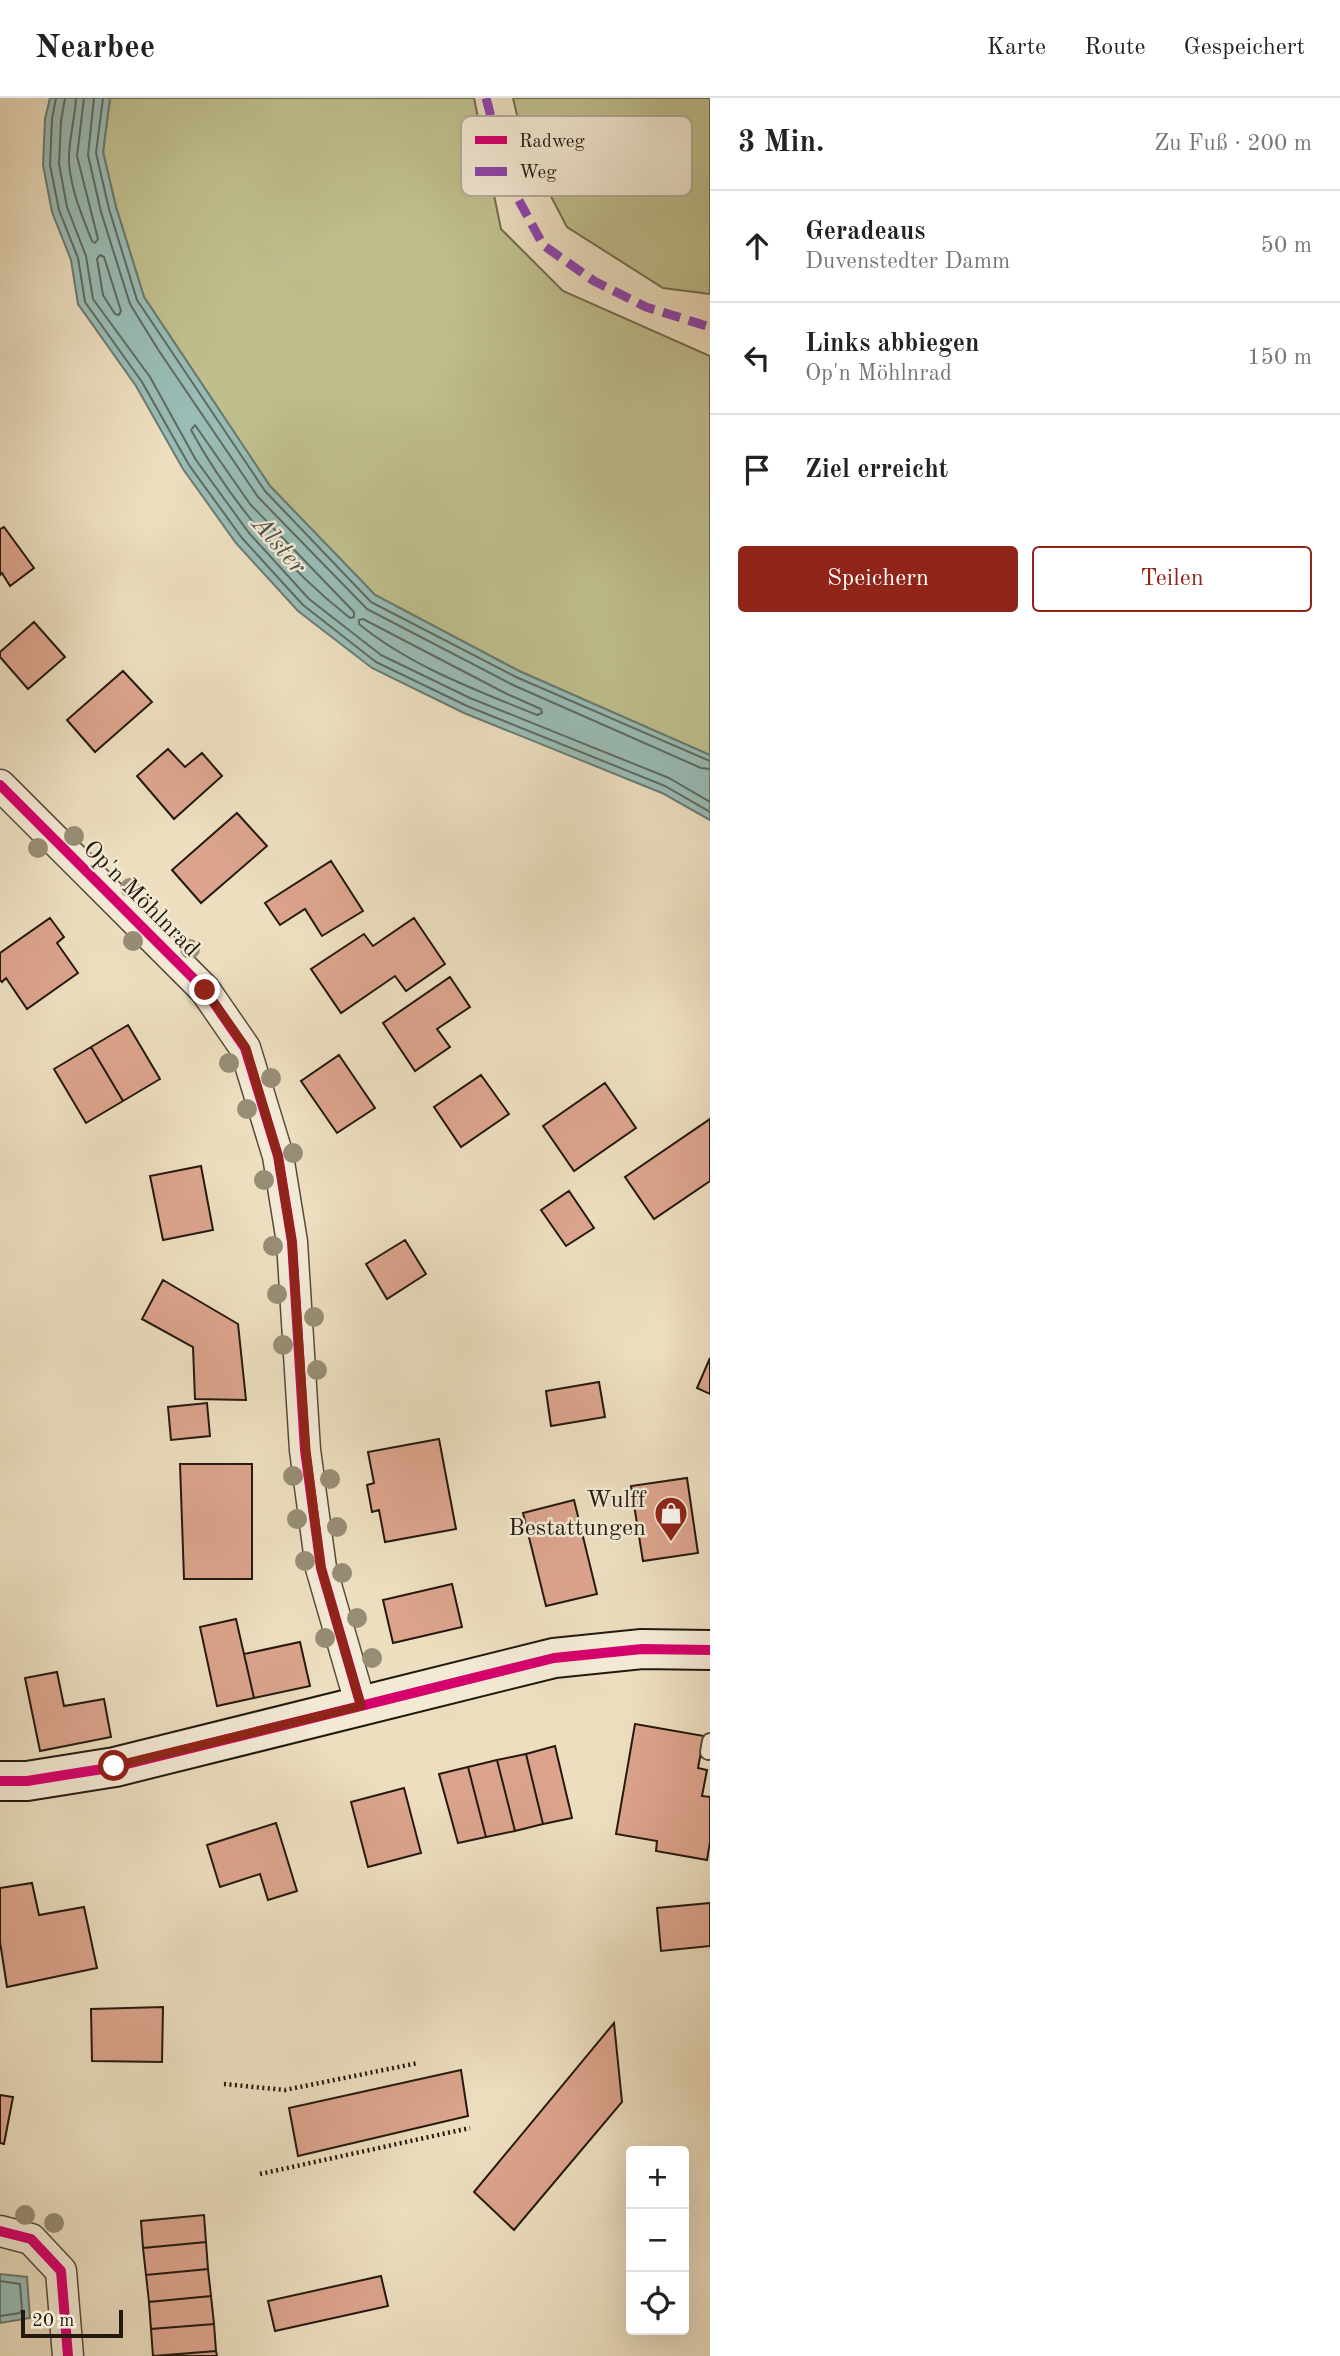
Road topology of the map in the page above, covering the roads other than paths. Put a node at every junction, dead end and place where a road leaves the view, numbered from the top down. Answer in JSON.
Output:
{"nodes":[{"id":1,"x":0,"y":785,"type":"edge"},
{"id":2,"x":710,"y":1650,"type":"edge"},
{"id":3,"x":361,"y":1706,"type":"junction"},
{"id":4,"x":0,"y":1781,"type":"edge"},
{"id":5,"x":0,"y":2231,"type":"edge"},
{"id":6,"x":68,"y":2356,"type":"edge"}],
"edges":[{"from":1,"to":3,"type":"street","name":"Op'n Möhlnrad"},
{"from":2,"to":3,"type":"street"},
{"from":3,"to":4,"type":"street"},
{"from":5,"to":6,"type":"street"}]}
